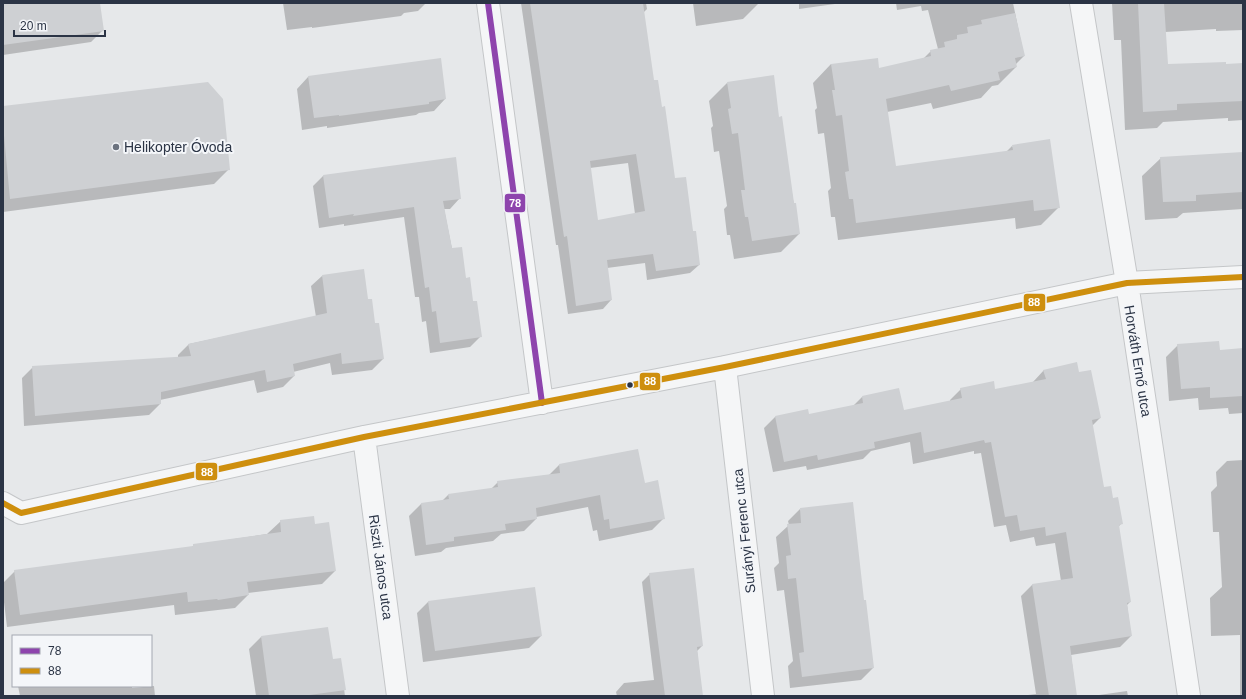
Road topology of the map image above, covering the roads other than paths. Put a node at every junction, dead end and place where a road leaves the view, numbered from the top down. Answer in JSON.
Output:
{"nodes":[{"id":1,"x":488,"y":3,"type":"edge"},
{"id":2,"x":1081,"y":3,"type":"edge"},
{"id":3,"x":1243,"y":277,"type":"edge"},
{"id":4,"x":1127,"y":283,"type":"junction"},
{"id":5,"x":725,"y":366,"type":"junction"},
{"id":6,"x":542,"y":403,"type":"junction"},
{"id":7,"x":364,"y":437,"type":"junction"},
{"id":8,"x":3,"y":503,"type":"edge"},
{"id":9,"x":398,"y":696,"type":"edge"},
{"id":10,"x":763,"y":696,"type":"edge"},
{"id":11,"x":1189,"y":696,"type":"edge"}],
"edges":[{"from":1,"to":6,"type":"street"},
{"from":2,"to":4,"type":"street","name":"Horváth Ernő utca"},
{"from":3,"to":4,"type":"street"},
{"from":4,"to":5,"type":"street"},
{"from":4,"to":11,"type":"street","name":"Horváth Ernő utca"},
{"from":5,"to":6,"type":"street"},
{"from":5,"to":10,"type":"street","name":"Surányi Ferenc utca"},
{"from":6,"to":7,"type":"street"},
{"from":7,"to":8,"type":"street"},
{"from":7,"to":9,"type":"street","name":"Riszti János utca"}]}
